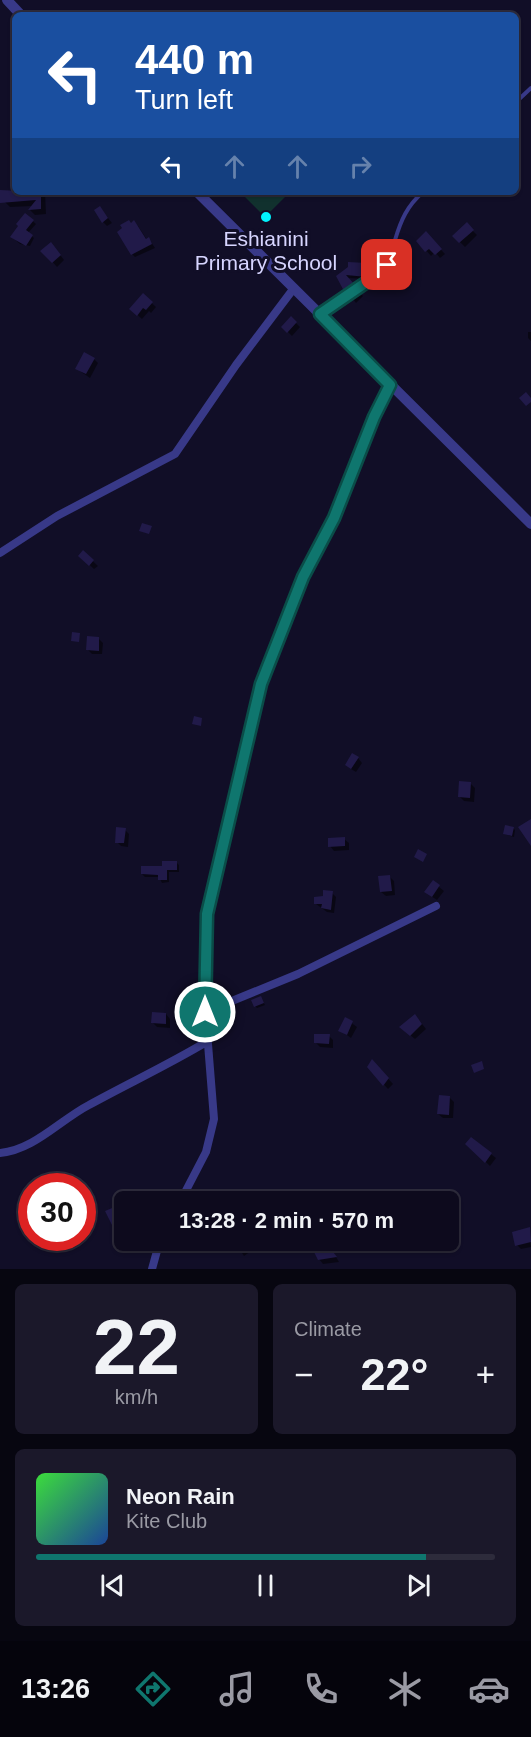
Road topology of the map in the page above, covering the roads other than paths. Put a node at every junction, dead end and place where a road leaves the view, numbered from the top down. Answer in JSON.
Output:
{"nodes":[{"id":1,"x":7,"y":0,"type":"edge"},
{"id":2,"x":18,"y":12,"type":"edge"},
{"id":3,"x":531,"y":88,"type":"edge"},
{"id":4,"x":519,"y":99,"type":"edge"},
{"id":5,"x":200,"y":195,"type":"edge"},
{"id":6,"x":420,"y":195,"type":"edge"},
{"id":7,"x":294,"y":288,"type":"junction"},
{"id":8,"x":320,"y":314,"type":"junction"},
{"id":9,"x":390,"y":385,"type":"junction"},
{"id":10,"x":531,"y":524,"type":"edge"},
{"id":11,"x":0,"y":554,"type":"edge"},
{"id":12,"x":436,"y":906,"type":"dead end"},
{"id":13,"x":205,"y":1012,"type":"junction"},
{"id":14,"x":208,"y":1041,"type":"junction"},
{"id":15,"x":0,"y":1153,"type":"edge"},
{"id":16,"x":186,"y":1191,"type":"edge"},
{"id":17,"x":157,"y":1251,"type":"edge"},
{"id":18,"x":152,"y":1269,"type":"edge"}],
"edges":[{"from":1,"to":2,"type":"street"},
{"from":3,"to":4,"type":"lane"},
{"from":5,"to":7,"type":"street"},
{"from":6,"to":8,"type":"lane"},
{"from":7,"to":8,"type":"street"},
{"from":7,"to":11,"type":"street"},
{"from":8,"to":9,"type":"street"},
{"from":9,"to":10,"type":"street"},
{"from":9,"to":13,"type":"street"},
{"from":12,"to":13,"type":"street"},
{"from":13,"to":14,"type":"street"},
{"from":14,"to":15,"type":"street"},
{"from":14,"to":16,"type":"street"},
{"from":17,"to":18,"type":"street"}]}
